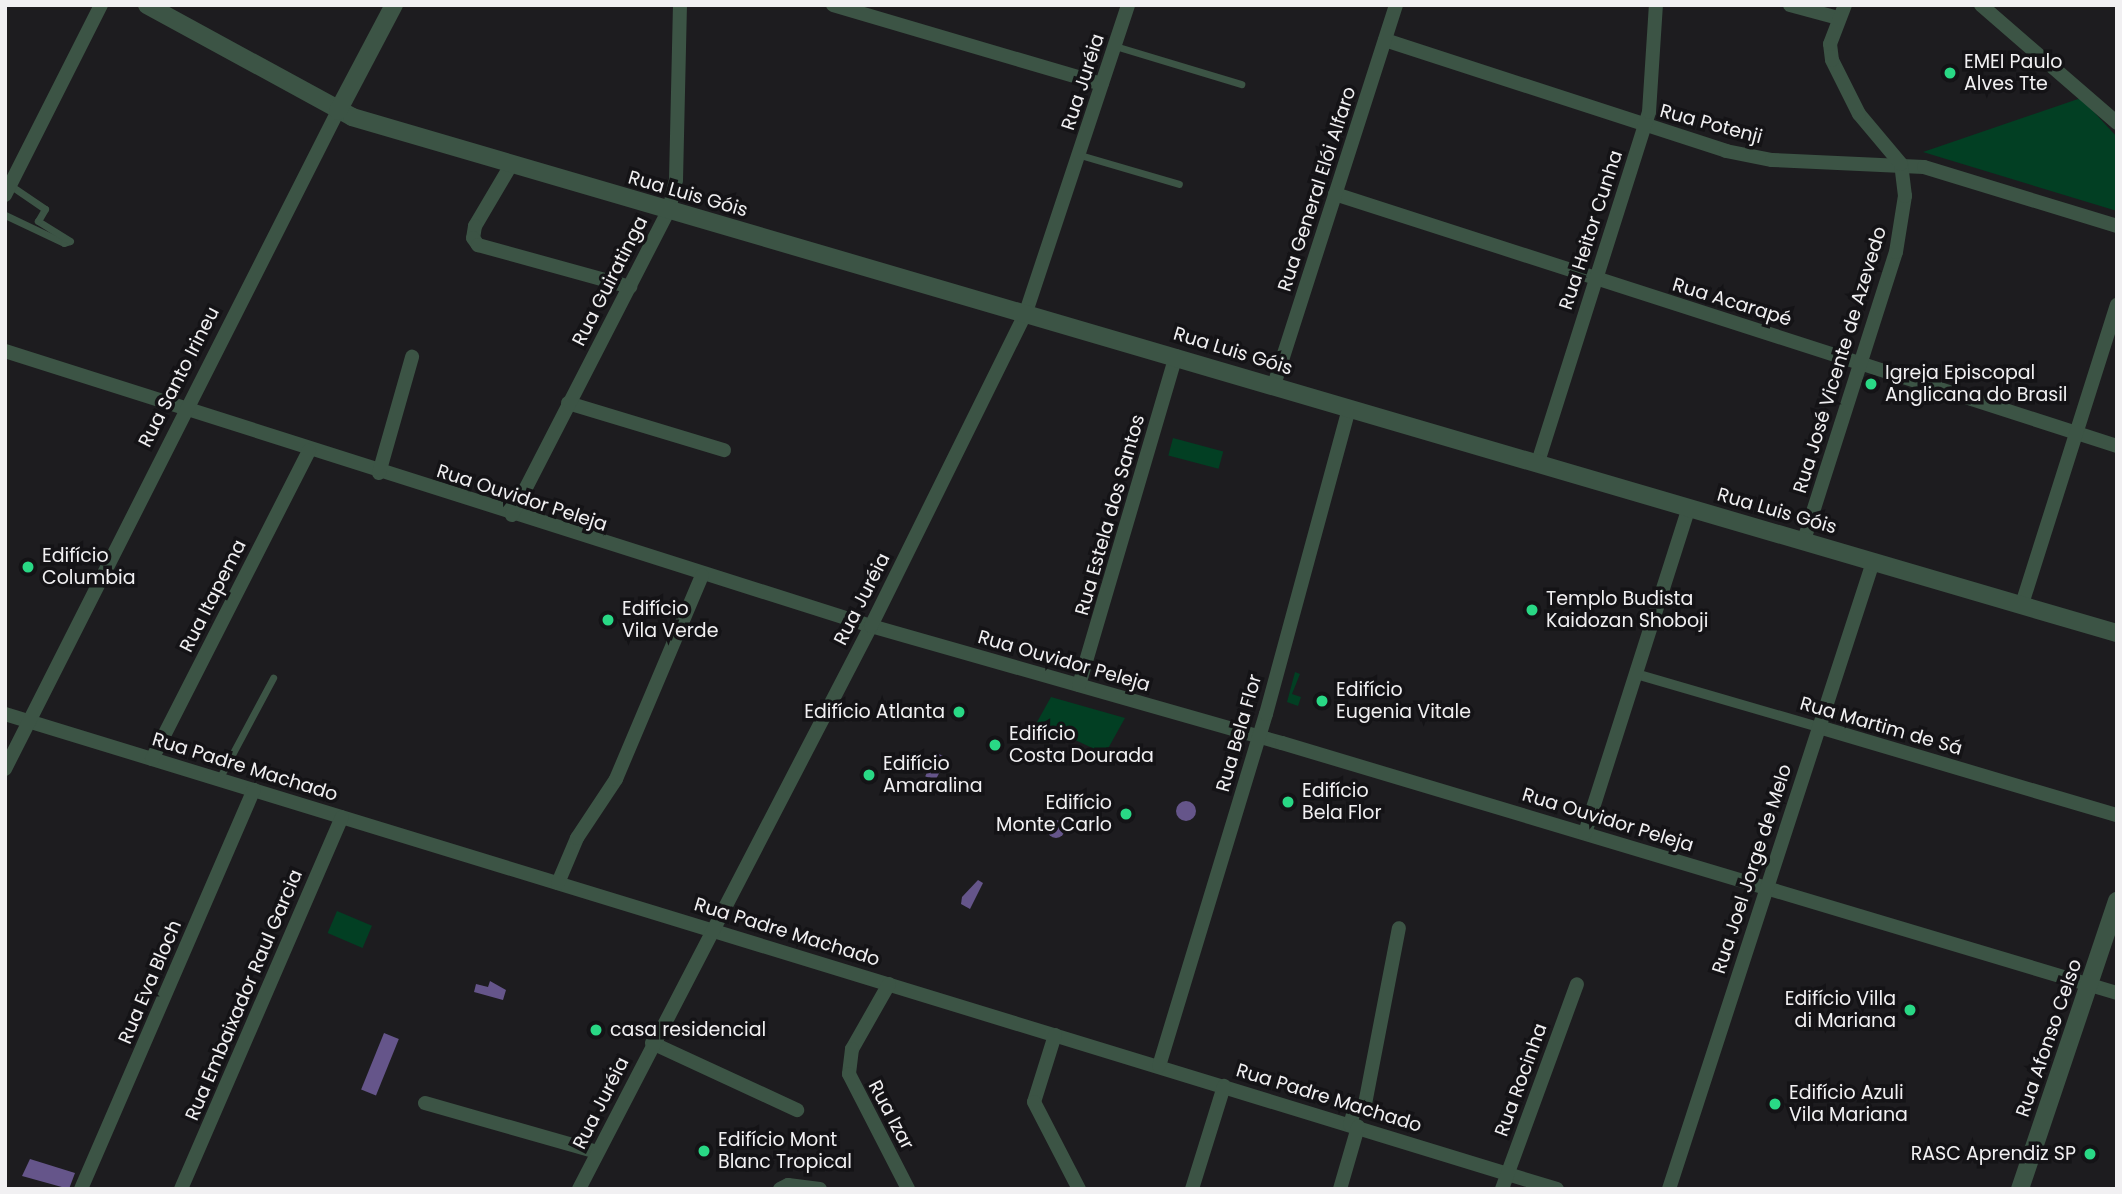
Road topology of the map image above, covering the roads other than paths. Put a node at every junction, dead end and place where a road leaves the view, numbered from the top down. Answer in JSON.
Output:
{"nodes":[{"id":1,"x":101,"y":5,"type":"edge"},
{"id":2,"x":146,"y":5,"type":"edge"},
{"id":3,"x":394,"y":5,"type":"edge"},
{"id":4,"x":680,"y":5,"type":"edge"},
{"id":5,"x":833,"y":5,"type":"edge"},
{"id":6,"x":1128,"y":5,"type":"edge"},
{"id":7,"x":1396,"y":5,"type":"edge"},
{"id":8,"x":1656,"y":5,"type":"edge"},
{"id":9,"x":1790,"y":5,"type":"edge"},
{"id":10,"x":1981,"y":5,"type":"edge"},
{"id":11,"x":172,"y":12,"type":"edge"},
{"id":12,"x":1842,"y":12,"type":"edge"},
{"id":13,"x":1385,"y":40,"type":"junction"},
{"id":14,"x":1115,"y":46,"type":"junction"},
{"id":15,"x":1102,"y":84,"type":"junction"},
{"id":16,"x":1241,"y":84,"type":"dead end"},
{"id":17,"x":338,"y":111,"type":"junction"},
{"id":18,"x":2117,"y":123,"type":"edge"},
{"id":19,"x":1645,"y":126,"type":"junction"},
{"id":20,"x":1080,"y":155,"type":"junction"},
{"id":21,"x":1901,"y":164,"type":"junction"},
{"id":22,"x":511,"y":165,"type":"junction"},
{"id":23,"x":1179,"y":184,"type":"dead end"},
{"id":24,"x":8,"y":190,"type":"edge"},
{"id":25,"x":1335,"y":194,"type":"junction"},
{"id":26,"x":669,"y":210,"type":"junction"},
{"id":27,"x":5,"y":215,"type":"edge"},
{"id":28,"x":2117,"y":226,"type":"edge"},
{"id":29,"x":1595,"y":279,"type":"junction"},
{"id":30,"x":630,"y":287,"type":"junction"},
{"id":31,"x":2117,"y":305,"type":"edge"},
{"id":32,"x":1026,"y":312,"type":"junction"},
{"id":33,"x":5,"y":351,"type":"edge"},
{"id":34,"x":1176,"y":356,"type":"junction"},
{"id":35,"x":412,"y":357,"type":"dead end"},
{"id":36,"x":1860,"y":362,"type":"junction"},
{"id":37,"x":1274,"y":385,"type":"junction"},
{"id":38,"x":568,"y":403,"type":"junction"},
{"id":39,"x":1349,"y":408,"type":"junction"},
{"id":40,"x":186,"y":411,"type":"junction"},
{"id":41,"x":2077,"y":432,"type":"junction"},
{"id":42,"x":2117,"y":446,"type":"edge"},
{"id":43,"x":724,"y":450,"type":"dead end"},
{"id":44,"x":309,"y":451,"type":"junction"},
{"id":45,"x":1538,"y":462,"type":"junction"},
{"id":46,"x":379,"y":473,"type":"junction"},
{"id":47,"x":1689,"y":507,"type":"junction"},
{"id":48,"x":512,"y":515,"type":"junction"},
{"id":49,"x":1804,"y":540,"type":"junction"},
{"id":50,"x":1873,"y":562,"type":"junction"},
{"id":51,"x":702,"y":575,"type":"junction"},
{"id":52,"x":2022,"y":604,"type":"junction"},
{"id":53,"x":870,"y":626,"type":"junction"},
{"id":54,"x":2117,"y":633,"type":"edge"},
{"id":55,"x":1636,"y":674,"type":"junction"},
{"id":56,"x":273,"y":678,"type":"dead end"},
{"id":57,"x":1079,"y":685,"type":"junction"},
{"id":58,"x":5,"y":715,"type":"edge"},
{"id":59,"x":26,"y":721,"type":"junction"},
{"id":60,"x":1819,"y":727,"type":"junction"},
{"id":61,"x":1259,"y":737,"type":"junction"},
{"id":62,"x":152,"y":759,"type":"junction"},
{"id":63,"x":5,"y":769,"type":"edge"},
{"id":64,"x":219,"y":779,"type":"junction"},
{"id":65,"x":254,"y":790,"type":"junction"},
{"id":66,"x":2117,"y":815,"type":"edge"},
{"id":67,"x":342,"y":817,"type":"junction"},
{"id":68,"x":1586,"y":833,"type":"junction"},
{"id":69,"x":558,"y":883,"type":"junction"},
{"id":70,"x":1766,"y":888,"type":"junction"},
{"id":71,"x":2117,"y":901,"type":"edge"},
{"id":72,"x":1399,"y":928,"type":"dead end"},
{"id":73,"x":711,"y":929,"type":"junction"},
{"id":74,"x":889,"y":984,"type":"junction"},
{"id":75,"x":1577,"y":984,"type":"dead end"},
{"id":76,"x":2090,"y":985,"type":"junction"},
{"id":77,"x":2117,"y":993,"type":"edge"},
{"id":78,"x":1055,"y":1035,"type":"junction"},
{"id":79,"x":652,"y":1043,"type":"junction"},
{"id":80,"x":1159,"y":1066,"type":"junction"},
{"id":81,"x":1224,"y":1086,"type":"junction"},
{"id":82,"x":425,"y":1103,"type":"dead end"},
{"id":83,"x":797,"y":1110,"type":"dead end"},
{"id":84,"x":1354,"y":1126,"type":"junction"},
{"id":85,"x":597,"y":1152,"type":"junction"},
{"id":86,"x":1507,"y":1173,"type":"junction"},
{"id":87,"x":81,"y":1189,"type":"edge"},
{"id":88,"x":181,"y":1189,"type":"edge"},
{"id":89,"x":579,"y":1189,"type":"edge"},
{"id":90,"x":780,"y":1189,"type":"edge"},
{"id":91,"x":820,"y":1189,"type":"edge"},
{"id":92,"x":908,"y":1189,"type":"edge"},
{"id":93,"x":1079,"y":1189,"type":"edge"},
{"id":94,"x":1192,"y":1189,"type":"edge"},
{"id":95,"x":1340,"y":1189,"type":"edge"},
{"id":96,"x":1502,"y":1189,"type":"edge"},
{"id":97,"x":1557,"y":1189,"type":"edge"},
{"id":98,"x":1669,"y":1189,"type":"edge"},
{"id":99,"x":2020,"y":1189,"type":"edge"}],
"edges":[{"from":1,"to":24,"type":"street"},
{"from":2,"to":11,"type":"street","name":"Rua Luis Góis"},
{"from":3,"to":17,"type":"street","name":"Rua Santo Irineu"},
{"from":4,"to":26,"type":"street","name":"Rua Guiratinga"},
{"from":5,"to":15,"type":"street"},
{"from":6,"to":14,"type":"street","name":"Rua Juréia"},
{"from":7,"to":13,"type":"street","name":"Rua General Elói Alfaro"},
{"from":8,"to":19,"type":"street","name":"Rua Heitor Cunha"},
{"from":9,"to":12,"type":"street"},
{"from":10,"to":18,"type":"street"},
{"from":11,"to":17,"type":"street","name":"Rua Luis Góis"},
{"from":12,"to":21,"type":"street"},
{"from":13,"to":19,"type":"street","name":"Rua Potenji"},
{"from":13,"to":25,"type":"street","name":"Rua General Elói Alfaro"},
{"from":14,"to":15,"type":"street","name":"Rua Juréia"},
{"from":14,"to":16,"type":"lane"},
{"from":15,"to":20,"type":"street","name":"Rua Juréia"},
{"from":17,"to":22,"type":"street","name":"Rua Luis Góis"},
{"from":17,"to":40,"type":"street","name":"Rua Santo Irineu"},
{"from":19,"to":21,"type":"street","name":"Rua Potenji"},
{"from":19,"to":29,"type":"street","name":"Rua Heitor Cunha"},
{"from":20,"to":23,"type":"lane"},
{"from":20,"to":32,"type":"street","name":"Rua Juréia"},
{"from":21,"to":28,"type":"street","name":"Rua Potenji"},
{"from":21,"to":36,"type":"street","name":"Rua José Vicente de Azevedo"},
{"from":22,"to":26,"type":"street","name":"Rua Luis Góis"},
{"from":22,"to":30,"type":"street"},
{"from":24,"to":27,"type":"lane"},
{"from":25,"to":29,"type":"street","name":"Rua Acarapé"},
{"from":25,"to":37,"type":"street","name":"Rua General Elói Alfaro"},
{"from":26,"to":30,"type":"street","name":"Rua Guiratinga"},
{"from":26,"to":32,"type":"street","name":"Rua Luis Góis"},
{"from":29,"to":36,"type":"street","name":"Rua Acarapé"},
{"from":29,"to":45,"type":"street","name":"Rua Heitor Cunha"},
{"from":30,"to":38,"type":"street","name":"Rua Guiratinga"},
{"from":31,"to":41,"type":"street"},
{"from":32,"to":34,"type":"street","name":"Rua Luis Góis"},
{"from":32,"to":53,"type":"street","name":"Rua Juréia"},
{"from":33,"to":40,"type":"street","name":"Rua Ouvidor Peleja"},
{"from":34,"to":37,"type":"street","name":"Rua Luis Góis"},
{"from":34,"to":57,"type":"street","name":"Rua Estela dos Santos"},
{"from":35,"to":46,"type":"street"},
{"from":36,"to":41,"type":"street","name":"Rua Acarapé"},
{"from":36,"to":49,"type":"street","name":"Rua José Vicente de Azevedo"},
{"from":37,"to":39,"type":"street","name":"Rua Luis Góis"},
{"from":38,"to":43,"type":"street"},
{"from":38,"to":48,"type":"street","name":"Rua Guiratinga"},
{"from":39,"to":45,"type":"street","name":"Rua Luis Góis"},
{"from":39,"to":61,"type":"street","name":"Rua Bela Flor"},
{"from":40,"to":44,"type":"street","name":"Rua Ouvidor Peleja"},
{"from":40,"to":59,"type":"street","name":"Rua Santo Irineu"},
{"from":41,"to":42,"type":"street","name":"Rua Acarapé"},
{"from":41,"to":52,"type":"street"},
{"from":44,"to":46,"type":"street","name":"Rua Ouvidor Peleja"},
{"from":44,"to":62,"type":"street","name":"Rua Itapema"},
{"from":45,"to":47,"type":"street","name":"Rua Luis Góis"},
{"from":46,"to":48,"type":"street","name":"Rua Ouvidor Peleja"},
{"from":47,"to":49,"type":"street","name":"Rua Luis Góis"},
{"from":47,"to":55,"type":"street"},
{"from":48,"to":51,"type":"street","name":"Rua Ouvidor Peleja"},
{"from":49,"to":50,"type":"street","name":"Rua Luis Góis"},
{"from":50,"to":52,"type":"street","name":"Rua Luis Góis"},
{"from":50,"to":60,"type":"street","name":"Rua Joel Jorge de Melo"},
{"from":51,"to":53,"type":"street","name":"Rua Ouvidor Peleja"},
{"from":51,"to":69,"type":"street"},
{"from":52,"to":54,"type":"street","name":"Rua Luis Góis"},
{"from":53,"to":57,"type":"street","name":"Rua Ouvidor Peleja"},
{"from":53,"to":73,"type":"street","name":"Rua Juréia"},
{"from":55,"to":60,"type":"street","name":"Rua Martim de Sá"},
{"from":55,"to":68,"type":"street"},
{"from":56,"to":64,"type":"lane"},
{"from":57,"to":61,"type":"street","name":"Rua Ouvidor Peleja"},
{"from":58,"to":59,"type":"street","name":"Rua Padre Machado"},
{"from":59,"to":62,"type":"street","name":"Rua Padre Machado"},
{"from":59,"to":63,"type":"street","name":"Rua Santo Irineu"},
{"from":60,"to":66,"type":"street","name":"Rua Martim de Sá"},
{"from":60,"to":70,"type":"street","name":"Rua Joel Jorge de Melo"},
{"from":61,"to":68,"type":"street","name":"Rua Ouvidor Peleja"},
{"from":61,"to":80,"type":"street","name":"Rua Bela Flor"},
{"from":62,"to":64,"type":"street","name":"Rua Padre Machado"},
{"from":64,"to":65,"type":"street","name":"Rua Padre Machado"},
{"from":65,"to":67,"type":"street","name":"Rua Padre Machado"},
{"from":65,"to":87,"type":"street","name":"Rua Eva Bloch"},
{"from":67,"to":69,"type":"street","name":"Rua Padre Machado"},
{"from":67,"to":88,"type":"street","name":"Rua Embaixador Raul Garcia"},
{"from":68,"to":70,"type":"street","name":"Rua Ouvidor Peleja"},
{"from":69,"to":73,"type":"street","name":"Rua Padre Machado"},
{"from":70,"to":76,"type":"street","name":"Rua Ouvidor Peleja"},
{"from":70,"to":98,"type":"street","name":"Rua Joel Jorge de Melo"},
{"from":71,"to":76,"type":"street","name":"Rua Afonso Celso"},
{"from":72,"to":84,"type":"street"},
{"from":73,"to":74,"type":"street","name":"Rua Padre Machado"},
{"from":73,"to":79,"type":"street","name":"Rua Juréia"},
{"from":74,"to":78,"type":"street","name":"Rua Padre Machado"},
{"from":74,"to":92,"type":"street","name":"Rua Izar"},
{"from":75,"to":86,"type":"street","name":"Rua Rocinha"},
{"from":76,"to":77,"type":"street","name":"Rua Ouvidor Peleja"},
{"from":76,"to":99,"type":"street","name":"Rua Afonso Celso"},
{"from":78,"to":80,"type":"street","name":"Rua Padre Machado"},
{"from":78,"to":93,"type":"street"},
{"from":79,"to":83,"type":"street"},
{"from":79,"to":85,"type":"street","name":"Rua Juréia"},
{"from":80,"to":81,"type":"street","name":"Rua Padre Machado"},
{"from":81,"to":84,"type":"street","name":"Rua Padre Machado"},
{"from":81,"to":94,"type":"street"},
{"from":82,"to":85,"type":"street"},
{"from":84,"to":86,"type":"street","name":"Rua Padre Machado"},
{"from":84,"to":95,"type":"street"},
{"from":85,"to":89,"type":"street","name":"Rua Juréia"},
{"from":86,"to":96,"type":"street","name":"Rua Rocinha"},
{"from":86,"to":97,"type":"street","name":"Rua Padre Machado"},
{"from":90,"to":91,"type":"street"}]}
